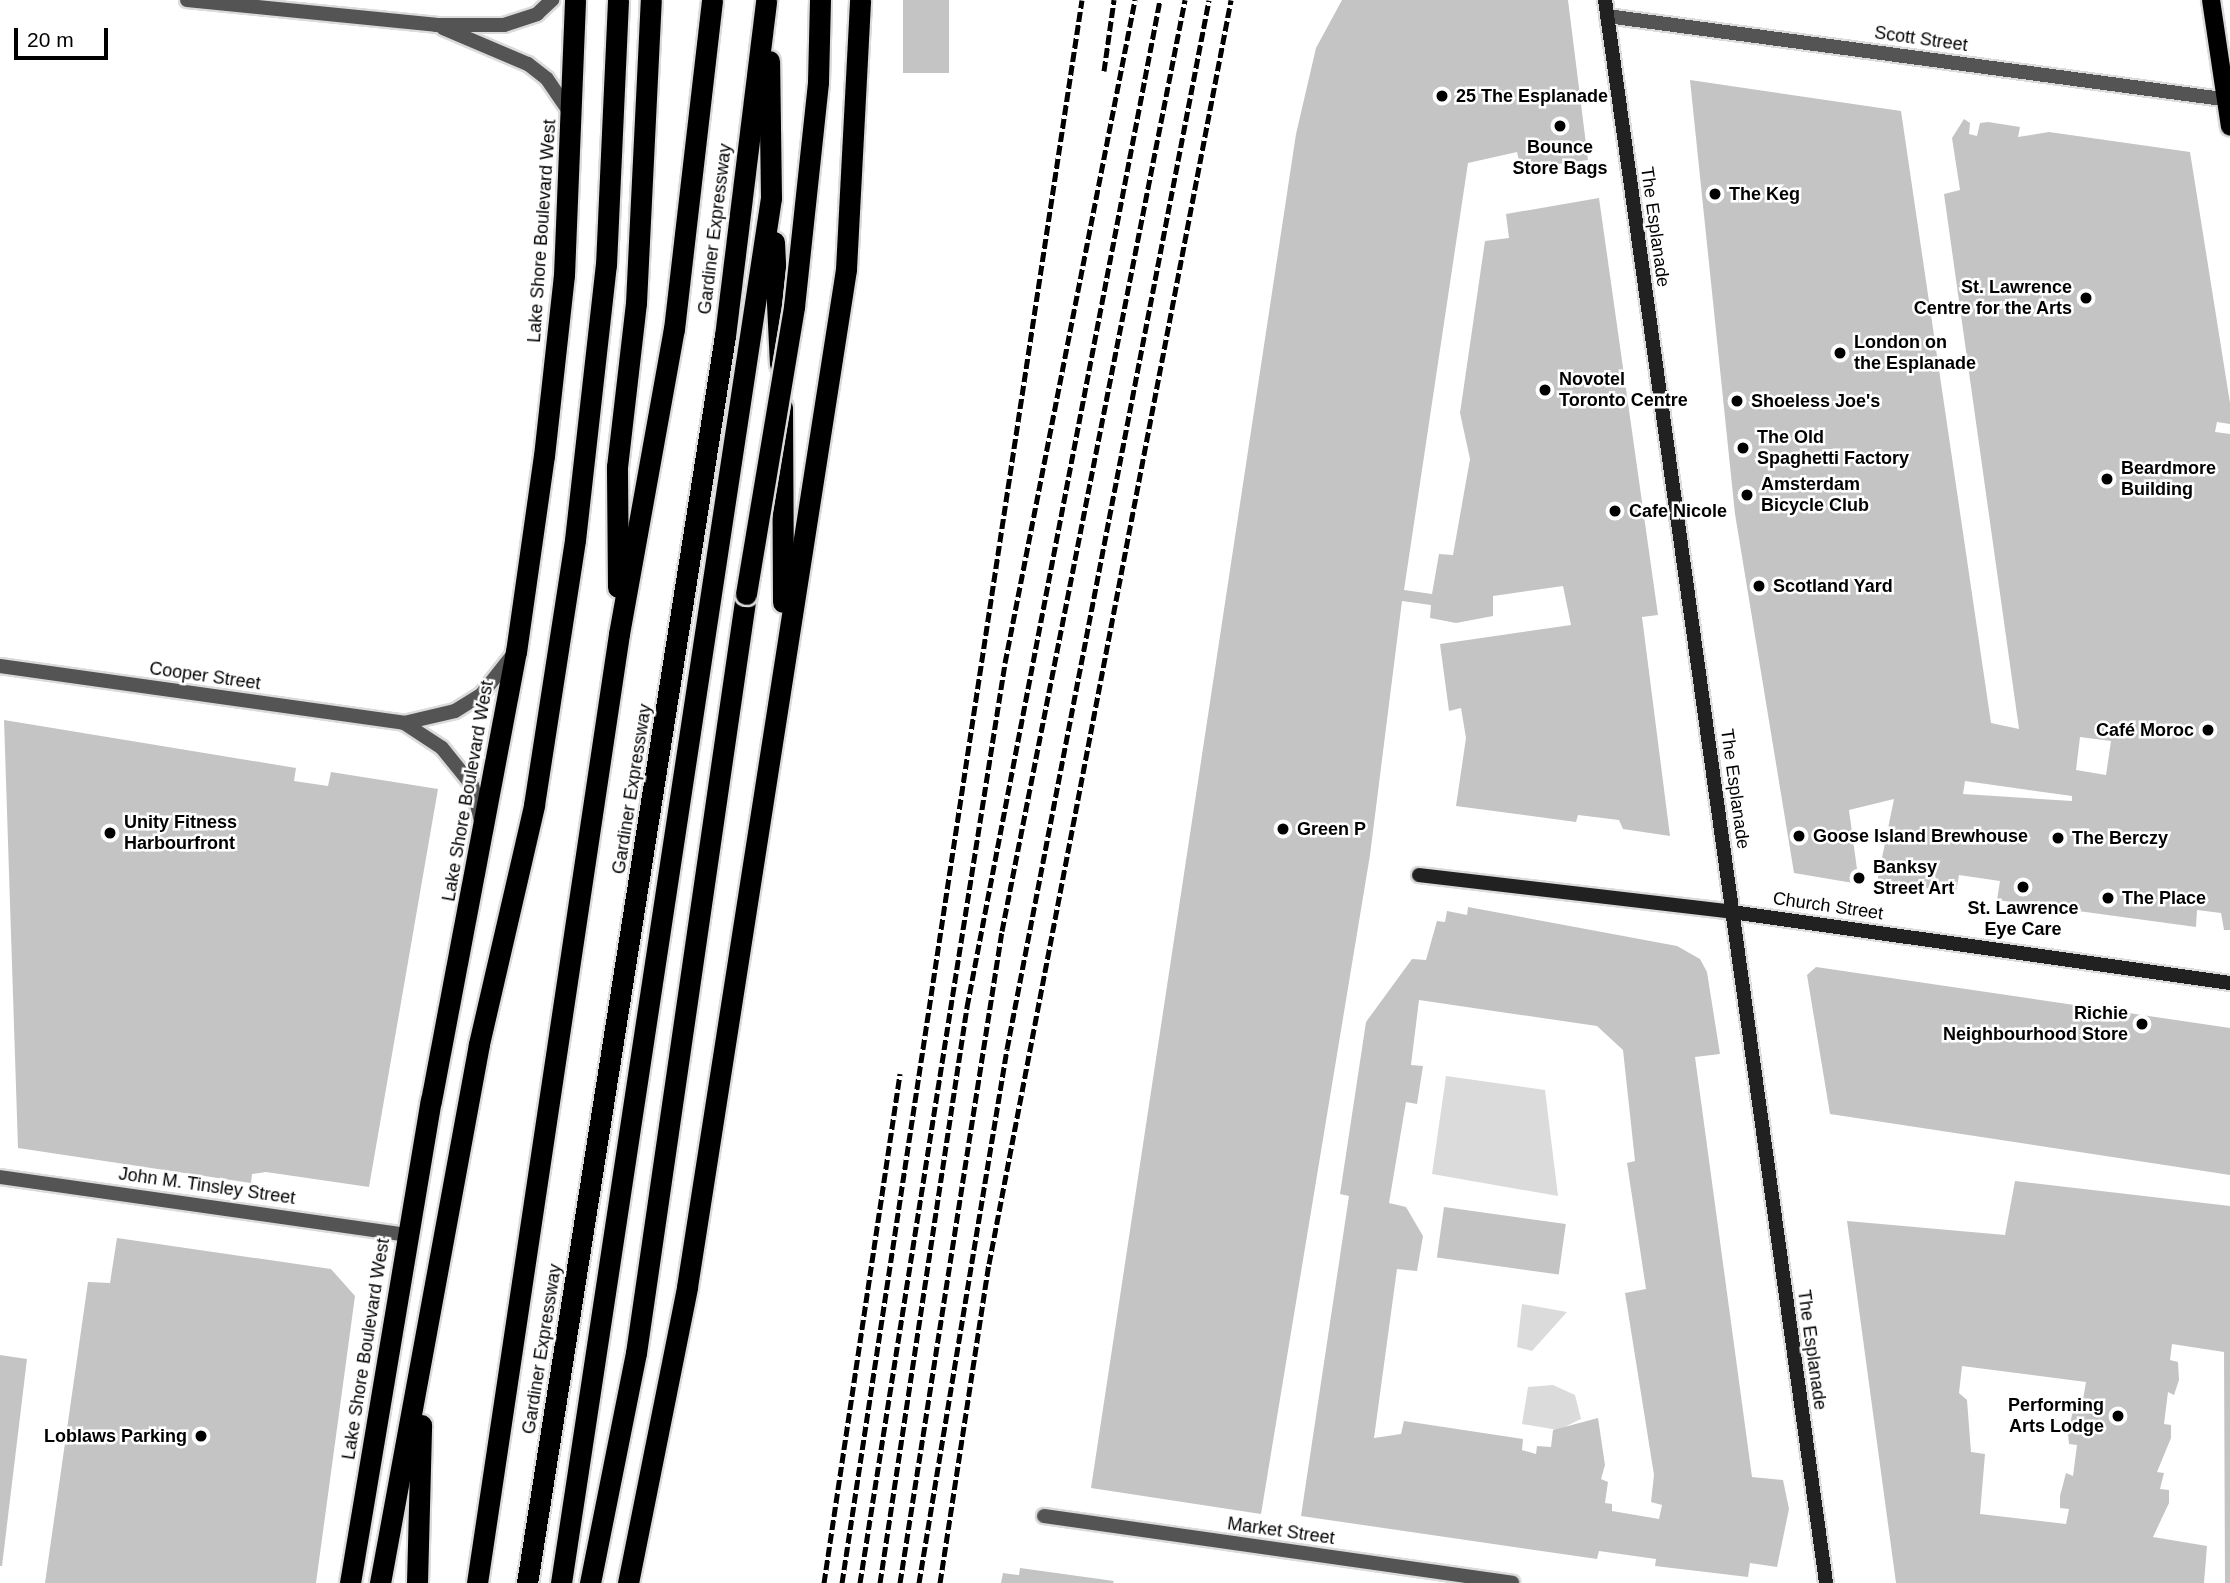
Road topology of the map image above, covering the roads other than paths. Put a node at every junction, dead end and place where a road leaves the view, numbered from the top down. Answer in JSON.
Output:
{"nodes":[{"id":1,"x":187,"y":0,"type":"edge"},
{"id":2,"x":552,"y":0,"type":"edge"},
{"id":3,"x":575,"y":0,"type":"edge"},
{"id":4,"x":618,"y":0,"type":"edge"},
{"id":5,"x":651,"y":0,"type":"edge"},
{"id":6,"x":712,"y":0,"type":"edge"},
{"id":7,"x":767,"y":0,"type":"edge"},
{"id":8,"x":820,"y":0,"type":"edge"},
{"id":9,"x":860,"y":0,"type":"edge"},
{"id":10,"x":1605,"y":0,"type":"edge"},
{"id":11,"x":2211,"y":0,"type":"edge"},
{"id":12,"x":1607,"y":16,"type":"junction"},
{"id":13,"x":436,"y":25,"type":"junction"},
{"id":14,"x":2228,"y":100,"type":"edge"},
{"id":15,"x":574,"y":120,"type":"junction"},
{"id":16,"x":2230,"y":127,"type":"edge"},
{"id":17,"x":771,"y":198,"type":"junction"},
{"id":18,"x":619,"y":634,"type":"junction"},
{"id":19,"x":516,"y":652,"type":"junction"},
{"id":20,"x":0,"y":666,"type":"edge"},
{"id":21,"x":781,"y":686,"type":"junction"},
{"id":22,"x":404,"y":723,"type":"junction"},
{"id":23,"x":483,"y":830,"type":"junction"},
{"id":24,"x":1419,"y":875,"type":"dead end"},
{"id":25,"x":1732,"y":912,"type":"junction"},
{"id":26,"x":2230,"y":983,"type":"edge"},
{"id":27,"x":0,"y":1177,"type":"edge"},
{"id":28,"x":407,"y":1236,"type":"junction"},
{"id":29,"x":426,"y":1353,"type":"junction"},
{"id":30,"x":1044,"y":1516,"type":"dead end"},
{"id":31,"x":350,"y":1583,"type":"edge"},
{"id":32,"x":380,"y":1583,"type":"edge"},
{"id":33,"x":417,"y":1583,"type":"edge"},
{"id":34,"x":477,"y":1583,"type":"edge"},
{"id":35,"x":527,"y":1583,"type":"edge"},
{"id":36,"x":561,"y":1583,"type":"edge"},
{"id":37,"x":590,"y":1583,"type":"edge"},
{"id":38,"x":628,"y":1583,"type":"edge"},
{"id":39,"x":1512,"y":1583,"type":"edge"},
{"id":40,"x":1826,"y":1583,"type":"edge"}],
"edges":[{"from":1,"to":13,"type":"street"},
{"from":2,"to":13,"type":"street"},
{"from":3,"to":15,"type":"highway","name":"Lake Shore Boulevard West"},
{"from":4,"to":29,"type":"highway"},
{"from":5,"to":18,"type":"highway"},
{"from":6,"to":18,"type":"highway","name":"Gardiner Expressway"},
{"from":7,"to":17,"type":"highway"},
{"from":7,"to":35,"type":"highway","name":"Gardiner Expressway"},
{"from":8,"to":37,"type":"highway","bridge":true},
{"from":9,"to":21,"type":"highway"},
{"from":10,"to":12,"type":"street","name":"The Esplanade"},
{"from":11,"to":14,"type":"main road"},
{"from":12,"to":14,"type":"street","name":"Scott Street"},
{"from":12,"to":25,"type":"street","name":"The Esplanade"},
{"from":13,"to":15,"type":"street"},
{"from":14,"to":16,"type":"main road"},
{"from":15,"to":19,"type":"highway","name":"Lake Shore Boulevard West"},
{"from":17,"to":21,"type":"highway"},
{"from":17,"to":36,"type":"highway"},
{"from":18,"to":34,"type":"highway","name":"Gardiner Expressway"},
{"from":19,"to":22,"type":"street","name":"Cooper Street"},
{"from":19,"to":23,"type":"highway","name":"Lake Shore Boulevard West"},
{"from":20,"to":22,"type":"street","name":"Cooper Street"},
{"from":21,"to":38,"type":"highway"},
{"from":22,"to":23,"type":"street","name":"Cooper Street"},
{"from":23,"to":28,"type":"highway","name":"Lake Shore Boulevard West"},
{"from":24,"to":25,"type":"street","name":"Church Street"},
{"from":25,"to":26,"type":"street","name":"Church Street"},
{"from":25,"to":40,"type":"street","name":"The Esplanade"},
{"from":27,"to":28,"type":"street","name":"John M. Tinsley Street"},
{"from":28,"to":31,"type":"highway","name":"Lake Shore Boulevard West"},
{"from":29,"to":32,"type":"highway"},
{"from":29,"to":33,"type":"highway"},
{"from":30,"to":39,"type":"street","name":"Market Street"}]}
